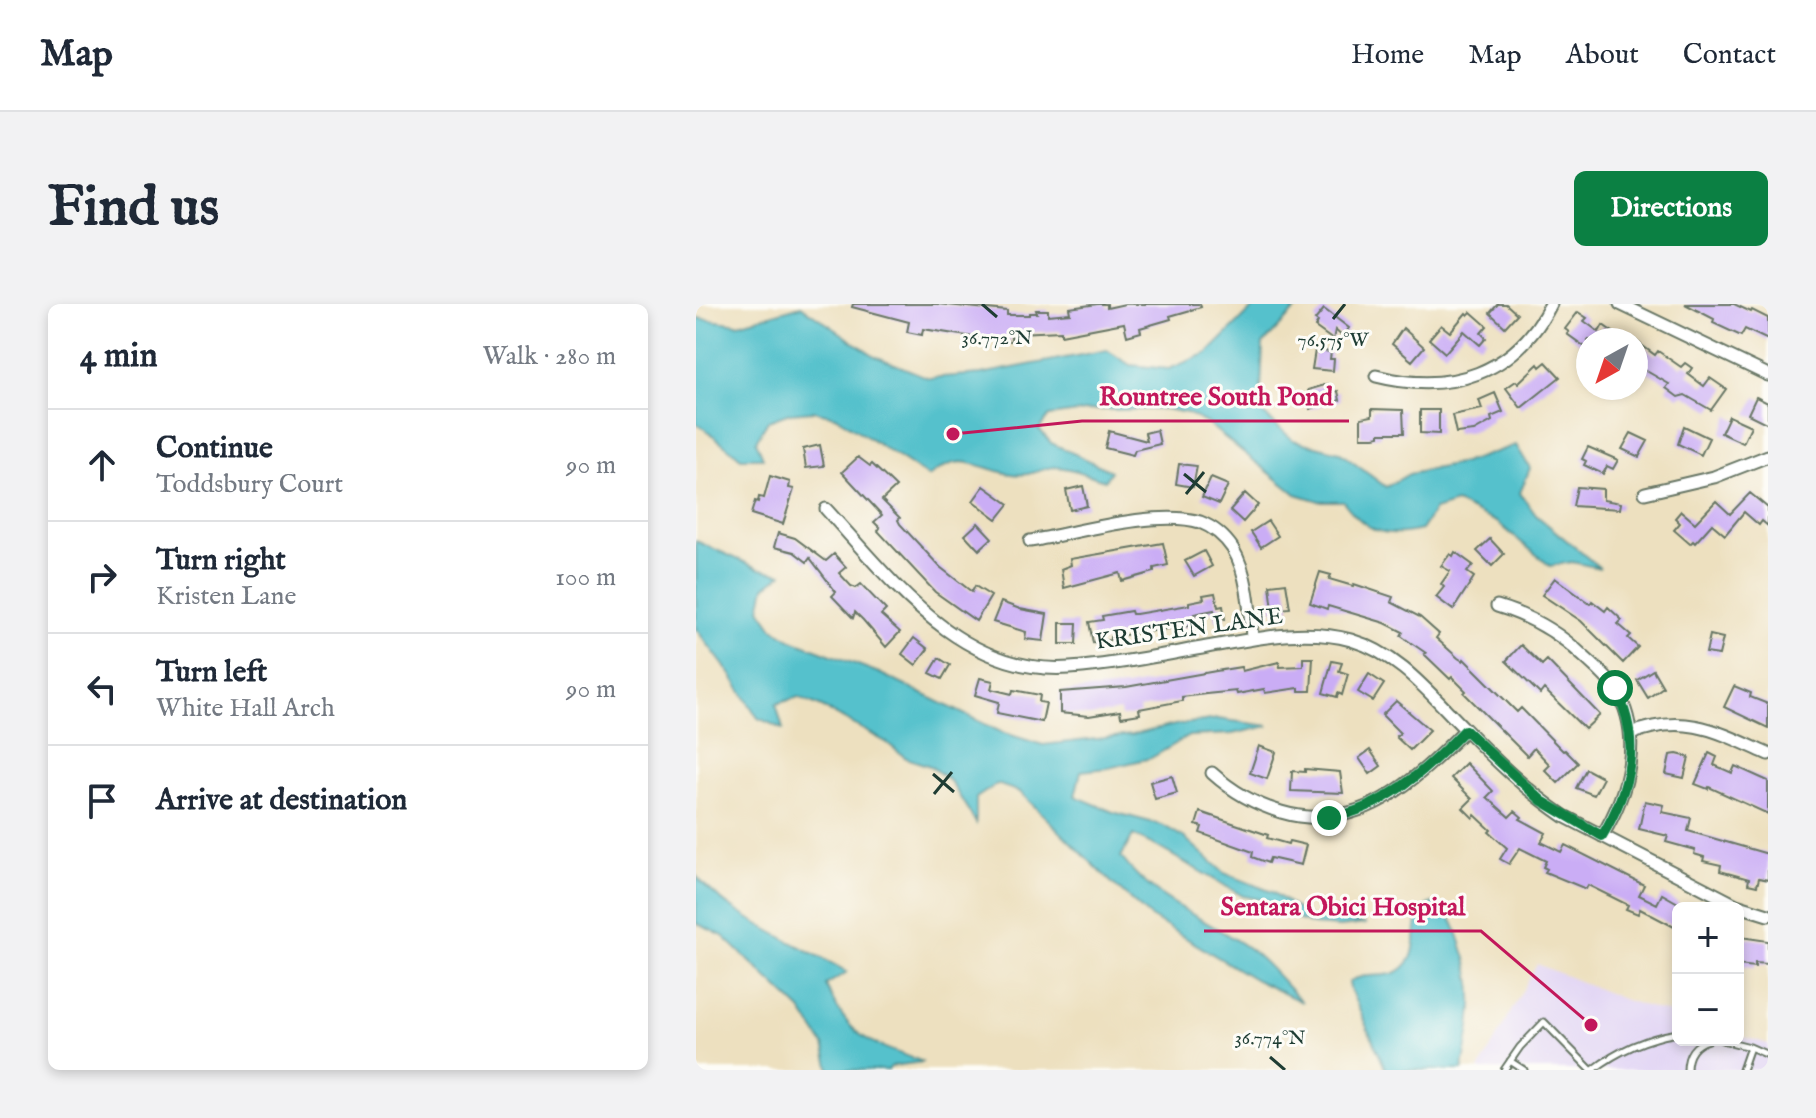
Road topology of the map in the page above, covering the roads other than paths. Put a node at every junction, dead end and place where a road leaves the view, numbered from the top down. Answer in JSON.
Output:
{"nodes":[{"id":1,"x":1551,"y":304,"type":"edge"},
{"id":2,"x":1620,"y":304,"type":"edge"},
{"id":3,"x":1768,"y":375,"type":"edge"},
{"id":4,"x":1376,"y":376,"type":"dead end"},
{"id":5,"x":1768,"y":456,"type":"edge"},
{"id":6,"x":1645,"y":493,"type":"dead end"},
{"id":7,"x":826,"y":509,"type":"dead end"},
{"id":8,"x":1030,"y":541,"type":"dead end"},
{"id":9,"x":1497,"y":606,"type":"dead end"},
{"id":10,"x":1252,"y":638,"type":"junction"},
{"id":11,"x":1465,"y":730,"type":"junction"},
{"id":12,"x":1631,"y":734,"type":"junction"},
{"id":13,"x":1768,"y":754,"type":"edge"},
{"id":14,"x":1212,"y":773,"type":"dead end"},
{"id":15,"x":1602,"y":836,"type":"junction"},
{"id":16,"x":1768,"y":915,"type":"edge"},
{"id":17,"x":1672,"y":1034,"type":"edge"},
{"id":18,"x":1696,"y":1046,"type":"edge"},
{"id":19,"x":1744,"y":1046,"type":"edge"},
{"id":20,"x":1750,"y":1047,"type":"junction"},
{"id":21,"x":1768,"y":1055,"type":"edge"},
{"id":22,"x":1510,"y":1061,"type":"junction"},
{"id":23,"x":1504,"y":1070,"type":"edge"},
{"id":24,"x":1524,"y":1070,"type":"edge"},
{"id":25,"x":1592,"y":1070,"type":"edge"},
{"id":26,"x":1687,"y":1070,"type":"edge"},
{"id":27,"x":1742,"y":1070,"type":"edge"}],
"edges":[{"from":1,"to":4,"type":"street"},
{"from":2,"to":3,"type":"street"},
{"from":5,"to":6,"type":"street"},
{"from":7,"to":10,"type":"street","name":"KRISTEN LANE"},
{"from":8,"to":10,"type":"street"},
{"from":9,"to":12,"type":"street"},
{"from":10,"to":11,"type":"street","name":"KRISTEN LANE"},
{"from":11,"to":14,"type":"street"},
{"from":11,"to":15,"type":"street","name":"KRISTEN LANE"},
{"from":12,"to":13,"type":"street"},
{"from":12,"to":15,"type":"street"},
{"from":15,"to":16,"type":"street","name":"KRISTEN LANE"},
{"from":17,"to":25,"type":"lane"},
{"from":18,"to":26,"type":"lane"},
{"from":19,"to":20,"type":"lane"},
{"from":20,"to":21,"type":"lane"},
{"from":20,"to":27,"type":"lane"},
{"from":22,"to":23,"type":"lane"},
{"from":22,"to":24,"type":"lane"},
{"from":22,"to":25,"type":"lane"}]}
